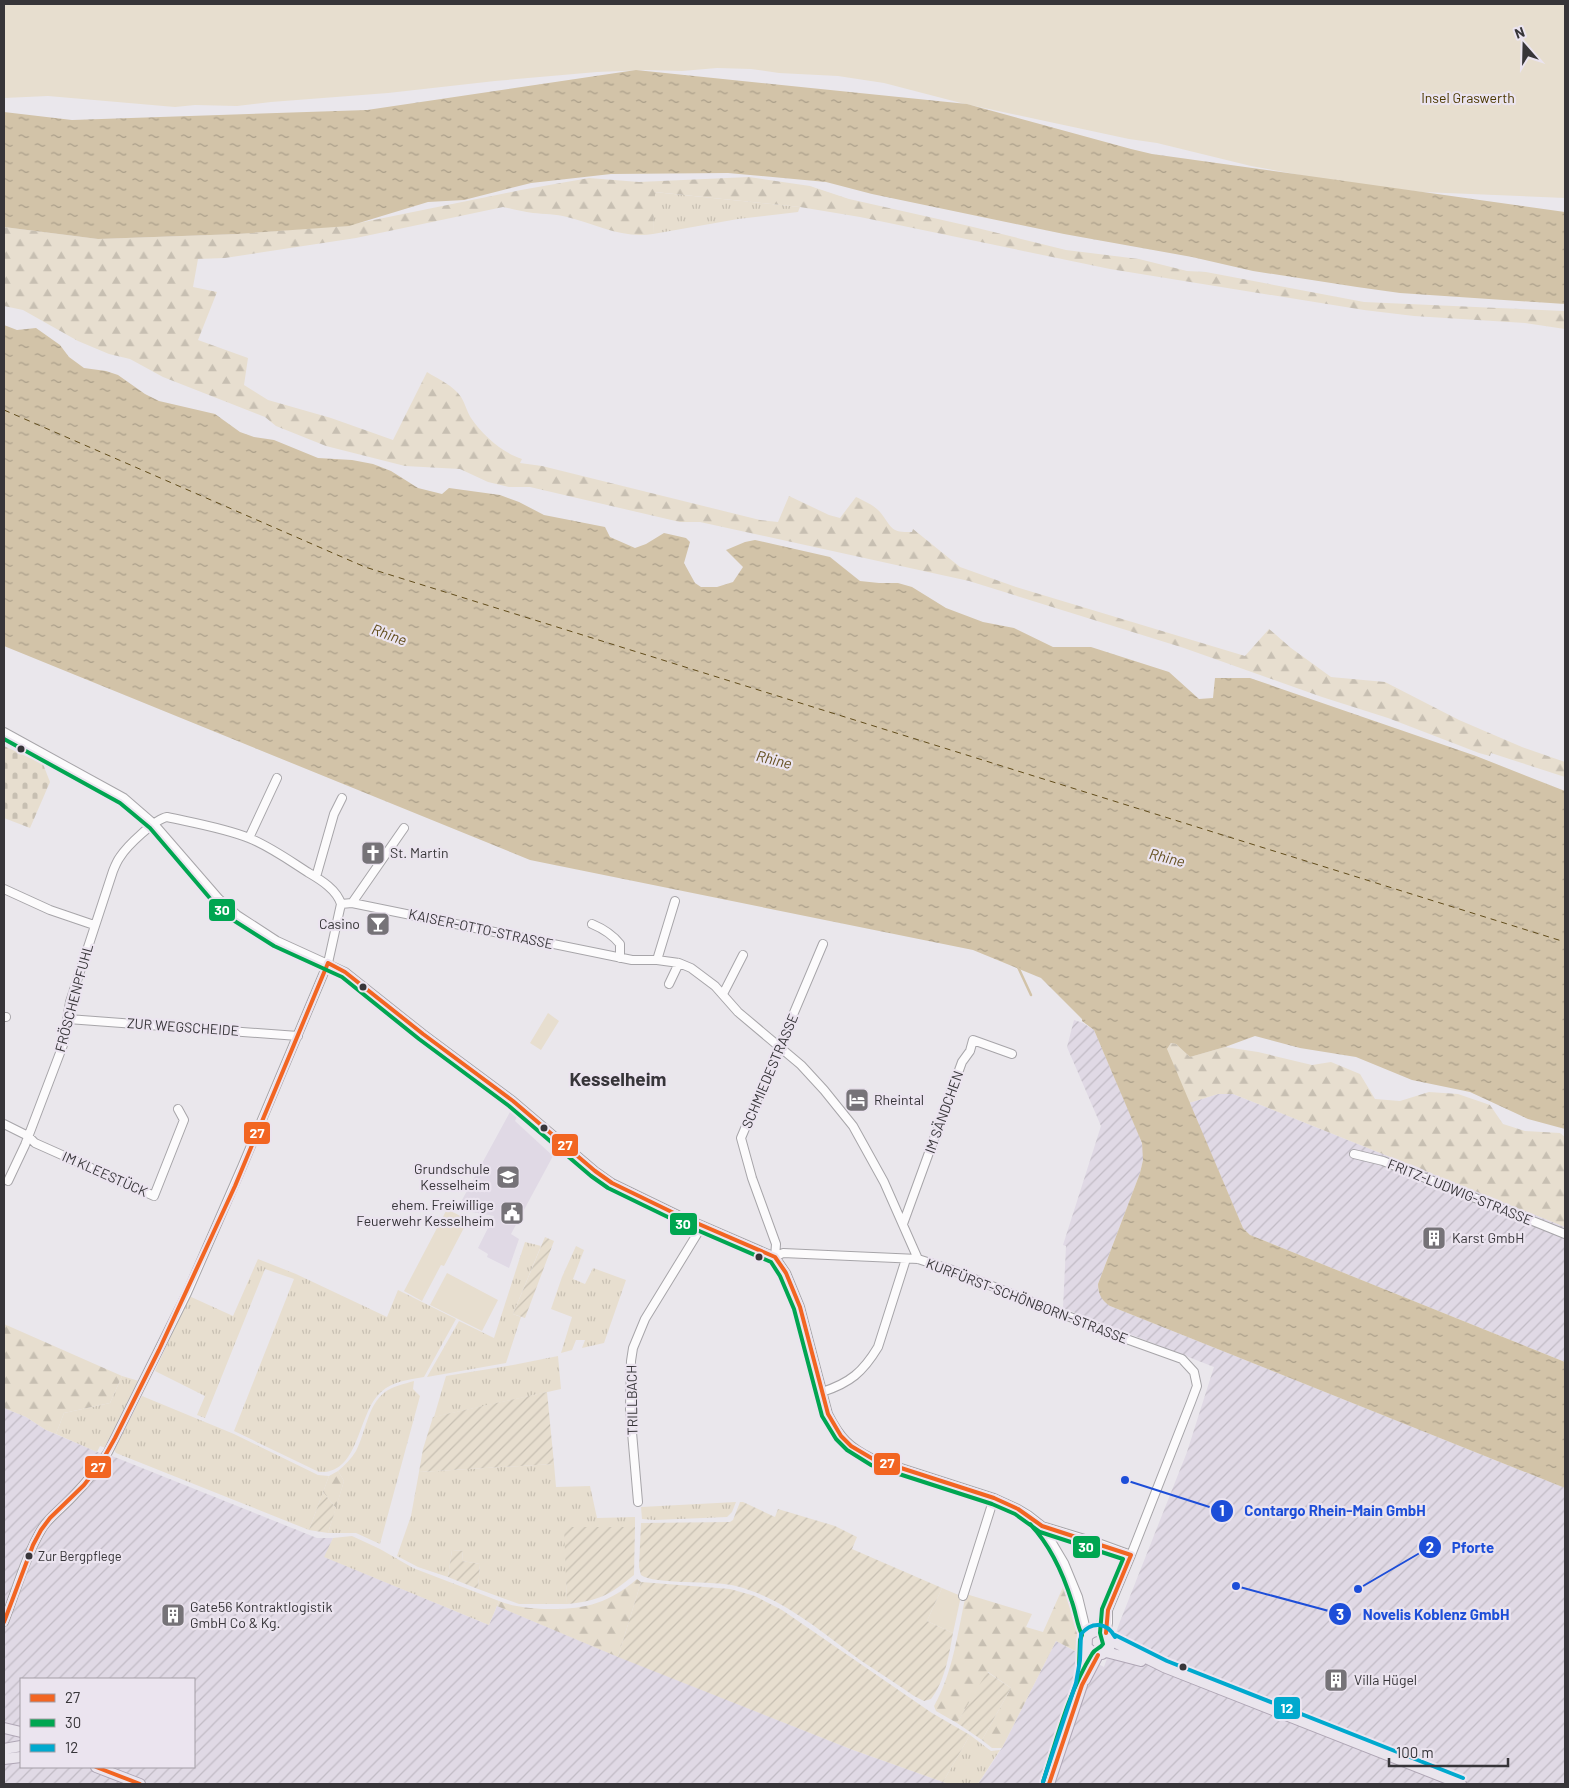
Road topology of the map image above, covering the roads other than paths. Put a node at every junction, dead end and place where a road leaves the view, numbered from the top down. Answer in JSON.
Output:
{"nodes":[{"id":1,"x":4,"y":732,"type":"edge"},
{"id":2,"x":277,"y":778,"type":"dead end"},
{"id":3,"x":342,"y":798,"type":"dead end"},
{"id":4,"x":154,"y":824,"type":"junction"},
{"id":5,"x":404,"y":828,"type":"dead end"},
{"id":6,"x":248,"y":838,"type":"junction"},
{"id":7,"x":316,"y":877,"type":"junction"},
{"id":8,"x":4,"y":889,"type":"edge"},
{"id":9,"x":675,"y":901,"type":"dead end"},
{"id":10,"x":352,"y":903,"type":"junction"},
{"id":11,"x":342,"y":904,"type":"junction"},
{"id":12,"x":94,"y":924,"type":"junction"},
{"id":13,"x":592,"y":924,"type":"dead end"},
{"id":14,"x":823,"y":944,"type":"dead end"},
{"id":15,"x":743,"y":955,"type":"dead end"},
{"id":16,"x":620,"y":958,"type":"junction"},
{"id":17,"x":657,"y":960,"type":"junction"},
{"id":18,"x":328,"y":963,"type":"junction"},
{"id":19,"x":679,"y":963,"type":"junction"},
{"id":20,"x":669,"y":984,"type":"dead end"},
{"id":21,"x":723,"y":994,"type":"junction"},
{"id":22,"x":68,"y":1019,"type":"junction"},
{"id":23,"x":298,"y":1036,"type":"junction"},
{"id":24,"x":780,"y":1048,"type":"junction"},
{"id":25,"x":1012,"y":1054,"type":"dead end"},
{"id":26,"x":178,"y":1109,"type":"dead end"},
{"id":27,"x":4,"y":1124,"type":"edge"},
{"id":28,"x":28,"y":1136,"type":"junction"},
{"id":29,"x":1354,"y":1154,"type":"dead end"},
{"id":30,"x":8,"y":1181,"type":"dead end"},
{"id":31,"x":903,"y":1224,"type":"junction"},
{"id":32,"x":702,"y":1226,"type":"junction"},
{"id":33,"x":1565,"y":1234,"type":"edge"},
{"id":34,"x":775,"y":1257,"type":"junction"},
{"id":35,"x":906,"y":1259,"type":"junction"},
{"id":36,"x":918,"y":1259,"type":"junction"},
{"id":37,"x":822,"y":1392,"type":"junction"},
{"id":38,"x":994,"y":1498,"type":"junction"},
{"id":39,"x":638,"y":1502,"type":"dead end"},
{"id":40,"x":1042,"y":1526,"type":"junction"},
{"id":41,"x":1131,"y":1555,"type":"junction"},
{"id":42,"x":963,"y":1596,"type":"dead end"},
{"id":43,"x":4,"y":1622,"type":"edge"},
{"id":44,"x":1100,"y":1635,"type":"junction"},
{"id":45,"x":1087,"y":1647,"type":"junction"},
{"id":46,"x":1102,"y":1654,"type":"junction"},
{"id":47,"x":1164,"y":1667,"type":"junction"},
{"id":48,"x":1082,"y":1685,"type":"junction"},
{"id":49,"x":4,"y":1728,"type":"edge"},
{"id":50,"x":20,"y":1732,"type":"edge"},
{"id":51,"x":20,"y":1746,"type":"edge"},
{"id":52,"x":4,"y":1749,"type":"edge"},
{"id":53,"x":20,"y":1756,"type":"edge"},
{"id":54,"x":4,"y":1759,"type":"edge"},
{"id":55,"x":99,"y":1768,"type":"edge"},
{"id":56,"x":140,"y":1784,"type":"edge"},
{"id":57,"x":1049,"y":1784,"type":"edge"},
{"id":58,"x":1461,"y":1784,"type":"edge"}],
"edges":[{"from":1,"to":4,"type":"street"},
{"from":2,"to":6,"type":"street"},
{"from":3,"to":7,"type":"street"},
{"from":4,"to":6,"type":"street"},
{"from":4,"to":12,"type":"street","name":"FRÖSCHENPFUHL"},
{"from":4,"to":18,"type":"street"},
{"from":5,"to":10,"type":"street"},
{"from":6,"to":7,"type":"street"},
{"from":7,"to":11,"type":"street"},
{"from":8,"to":12,"type":"street"},
{"from":9,"to":17,"type":"street"},
{"from":10,"to":11,"type":"street","name":"KAISER-OTTO-STRASSE"},
{"from":10,"to":16,"type":"street","name":"KAISER-OTTO-STRASSE"},
{"from":11,"to":18,"type":"street"},
{"from":12,"to":22,"type":"street","name":"FRÖSCHENPFUHL"},
{"from":13,"to":16,"type":"street"},
{"from":14,"to":24,"type":"street","name":"SCHMIEDESTRASSE"},
{"from":15,"to":21,"type":"street"},
{"from":16,"to":17,"type":"street","name":"KAISER-OTTO-STRASSE"},
{"from":17,"to":19,"type":"street","name":"KAISER-OTTO-STRASSE"},
{"from":18,"to":23,"type":"street"},
{"from":18,"to":32,"type":"street"},
{"from":19,"to":20,"type":"street"},
{"from":19,"to":21,"type":"street","name":"KAISER-OTTO-STRASSE"},
{"from":21,"to":24,"type":"street","name":"KAISER-OTTO-STRASSE"},
{"from":22,"to":23,"type":"street","name":"ZUR WEGSCHEIDE"},
{"from":22,"to":28,"type":"street","name":"FRÖSCHENPFUHL"},
{"from":23,"to":43,"type":"street"},
{"from":24,"to":31,"type":"street","name":"KAISER-OTTO-STRASSE"},
{"from":24,"to":34,"type":"street","name":"SCHMIEDESTRASSE"},
{"from":25,"to":31,"type":"street","name":"IM SÄNDCHEN"},
{"from":26,"to":28,"type":"street","name":"IM KLEESTÜCK"},
{"from":27,"to":28,"type":"street"},
{"from":28,"to":30,"type":"street","name":"FRÖSCHENPFUHL"},
{"from":29,"to":33,"type":"street","name":"FRITZ-LUDWIG-STRASSE"},
{"from":31,"to":36,"type":"street","name":"KAISER-OTTO-STRASSE"},
{"from":32,"to":34,"type":"street"},
{"from":32,"to":39,"type":"street","name":"TRILLBACH"},
{"from":34,"to":35,"type":"street","name":"KURFÜRST-SCHÖNBORN-STRASSE"},
{"from":34,"to":37,"type":"street"},
{"from":35,"to":36,"type":"street","name":"KURFÜRST-SCHÖNBORN-STRASSE"},
{"from":35,"to":37,"type":"street"},
{"from":36,"to":41,"type":"street","name":"KURFÜRST-SCHÖNBORN-STRASSE"},
{"from":37,"to":38,"type":"street"},
{"from":38,"to":40,"type":"street"},
{"from":38,"to":42,"type":"street"},
{"from":40,"to":41,"type":"street"},
{"from":40,"to":44,"type":"street"},
{"from":41,"to":44,"type":"street"},
{"from":44,"to":45,"type":"main road"},
{"from":44,"to":46,"type":"main road"},
{"from":44,"to":47,"type":"main road"},
{"from":45,"to":46,"type":"main road"},
{"from":45,"to":48,"type":"main road"},
{"from":46,"to":47,"type":"main road"},
{"from":46,"to":48,"type":"main road"},
{"from":47,"to":58,"type":"main road"},
{"from":48,"to":57,"type":"main road"},
{"from":49,"to":50,"type":"main road"},
{"from":51,"to":52,"type":"main road"},
{"from":53,"to":54,"type":"main road"},
{"from":55,"to":56,"type":"main road"}]}
